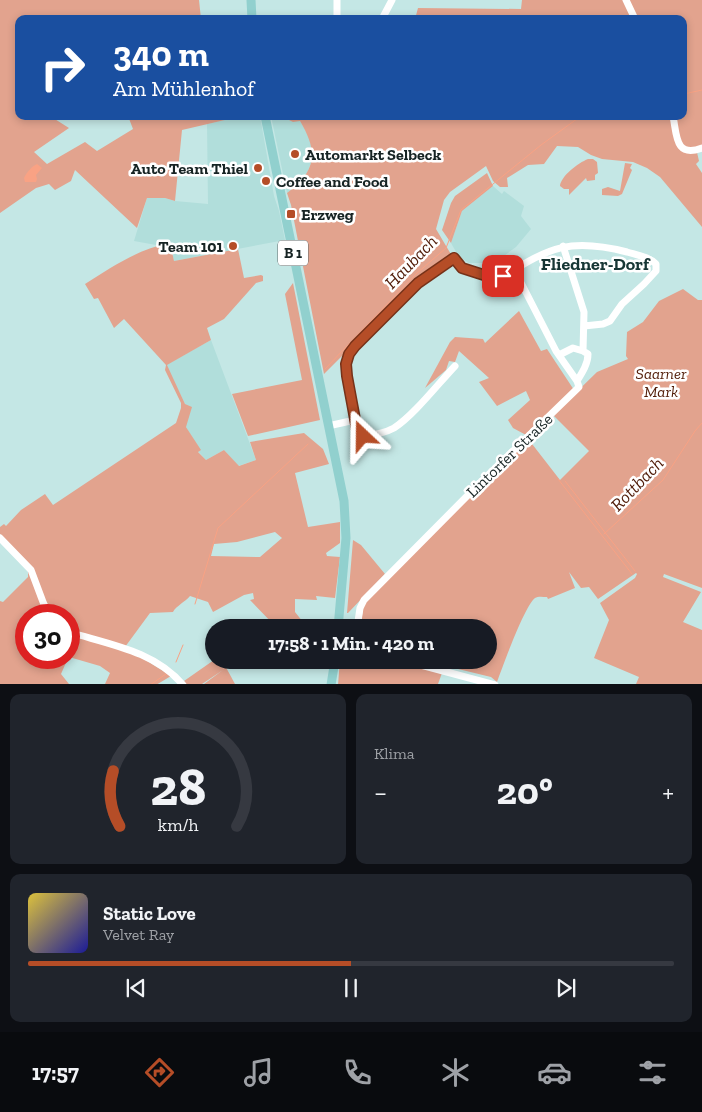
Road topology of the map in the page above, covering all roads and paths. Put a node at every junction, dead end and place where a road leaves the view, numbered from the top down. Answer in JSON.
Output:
{"nodes":[{"id":1,"x":252,"y":0,"type":"edge"},
{"id":2,"x":337,"y":0,"type":"edge"},
{"id":3,"x":392,"y":0,"type":"edge"},
{"id":4,"x":626,"y":0,"type":"edge"},
{"id":5,"x":252,"y":15,"type":"edge"},
{"id":6,"x":337,"y":15,"type":"edge"},
{"id":7,"x":384,"y":15,"type":"edge"},
{"id":8,"x":632,"y":15,"type":"edge"},
{"id":9,"x":267,"y":120,"type":"edge"},
{"id":10,"x":674,"y":120,"type":"edge"},
{"id":11,"x":702,"y":148,"type":"edge"},
{"id":12,"x":563,"y":246,"type":"junction"},
{"id":13,"x":514,"y":269,"type":"junction"},
{"id":14,"x":584,"y":326,"type":"junction"},
{"id":15,"x":583,"y":351,"type":"junction"},
{"id":16,"x":559,"y":355,"type":"junction"},
{"id":17,"x":455,"y":366,"type":"dead end"},
{"id":18,"x":576,"y":381,"type":"junction"},
{"id":19,"x":355,"y":420,"type":"junction"},
{"id":20,"x":328,"y":426,"type":"junction"},
{"id":21,"x":0,"y":538,"type":"edge"},
{"id":22,"x":43,"y":604,"type":"edge"},
{"id":23,"x":339,"y":619,"type":"edge"},
{"id":24,"x":359,"y":619,"type":"edge"},
{"id":25,"x":80,"y":635,"type":"edge"},
{"id":26,"x":334,"y":669,"type":"edge"},
{"id":27,"x":437,"y":669,"type":"edge"},
{"id":28,"x":183,"y":684,"type":"edge"},
{"id":29,"x":331,"y":684,"type":"edge"},
{"id":30,"x":495,"y":684,"type":"edge"}],
"edges":[{"from":1,"to":5,"type":"main road"},
{"from":2,"to":6,"type":"street"},
{"from":3,"to":7,"type":"street"},
{"from":4,"to":8,"type":"street"},
{"from":9,"to":20,"type":"main road","number":"B 1"},
{"from":10,"to":11,"type":"street"},
{"from":12,"to":13,"type":"street"},
{"from":12,"to":14,"type":"street"},
{"from":12,"to":14,"type":"street"},
{"from":13,"to":16,"type":"street"},
{"from":13,"to":19,"type":"street"},
{"from":14,"to":15,"type":"street"},
{"from":15,"to":16,"type":"street"},
{"from":15,"to":18,"type":"street"},
{"from":16,"to":18,"type":"street"},
{"from":17,"to":19,"type":"street"},
{"from":18,"to":24,"type":"street","name":"Lintorfer Straße"},
{"from":19,"to":20,"type":"street"},
{"from":20,"to":23,"type":"main road","number":"B 1"},
{"from":21,"to":22,"type":"street"},
{"from":25,"to":28,"type":"street"},
{"from":26,"to":29,"type":"main road"},
{"from":27,"to":30,"type":"street"}]}
